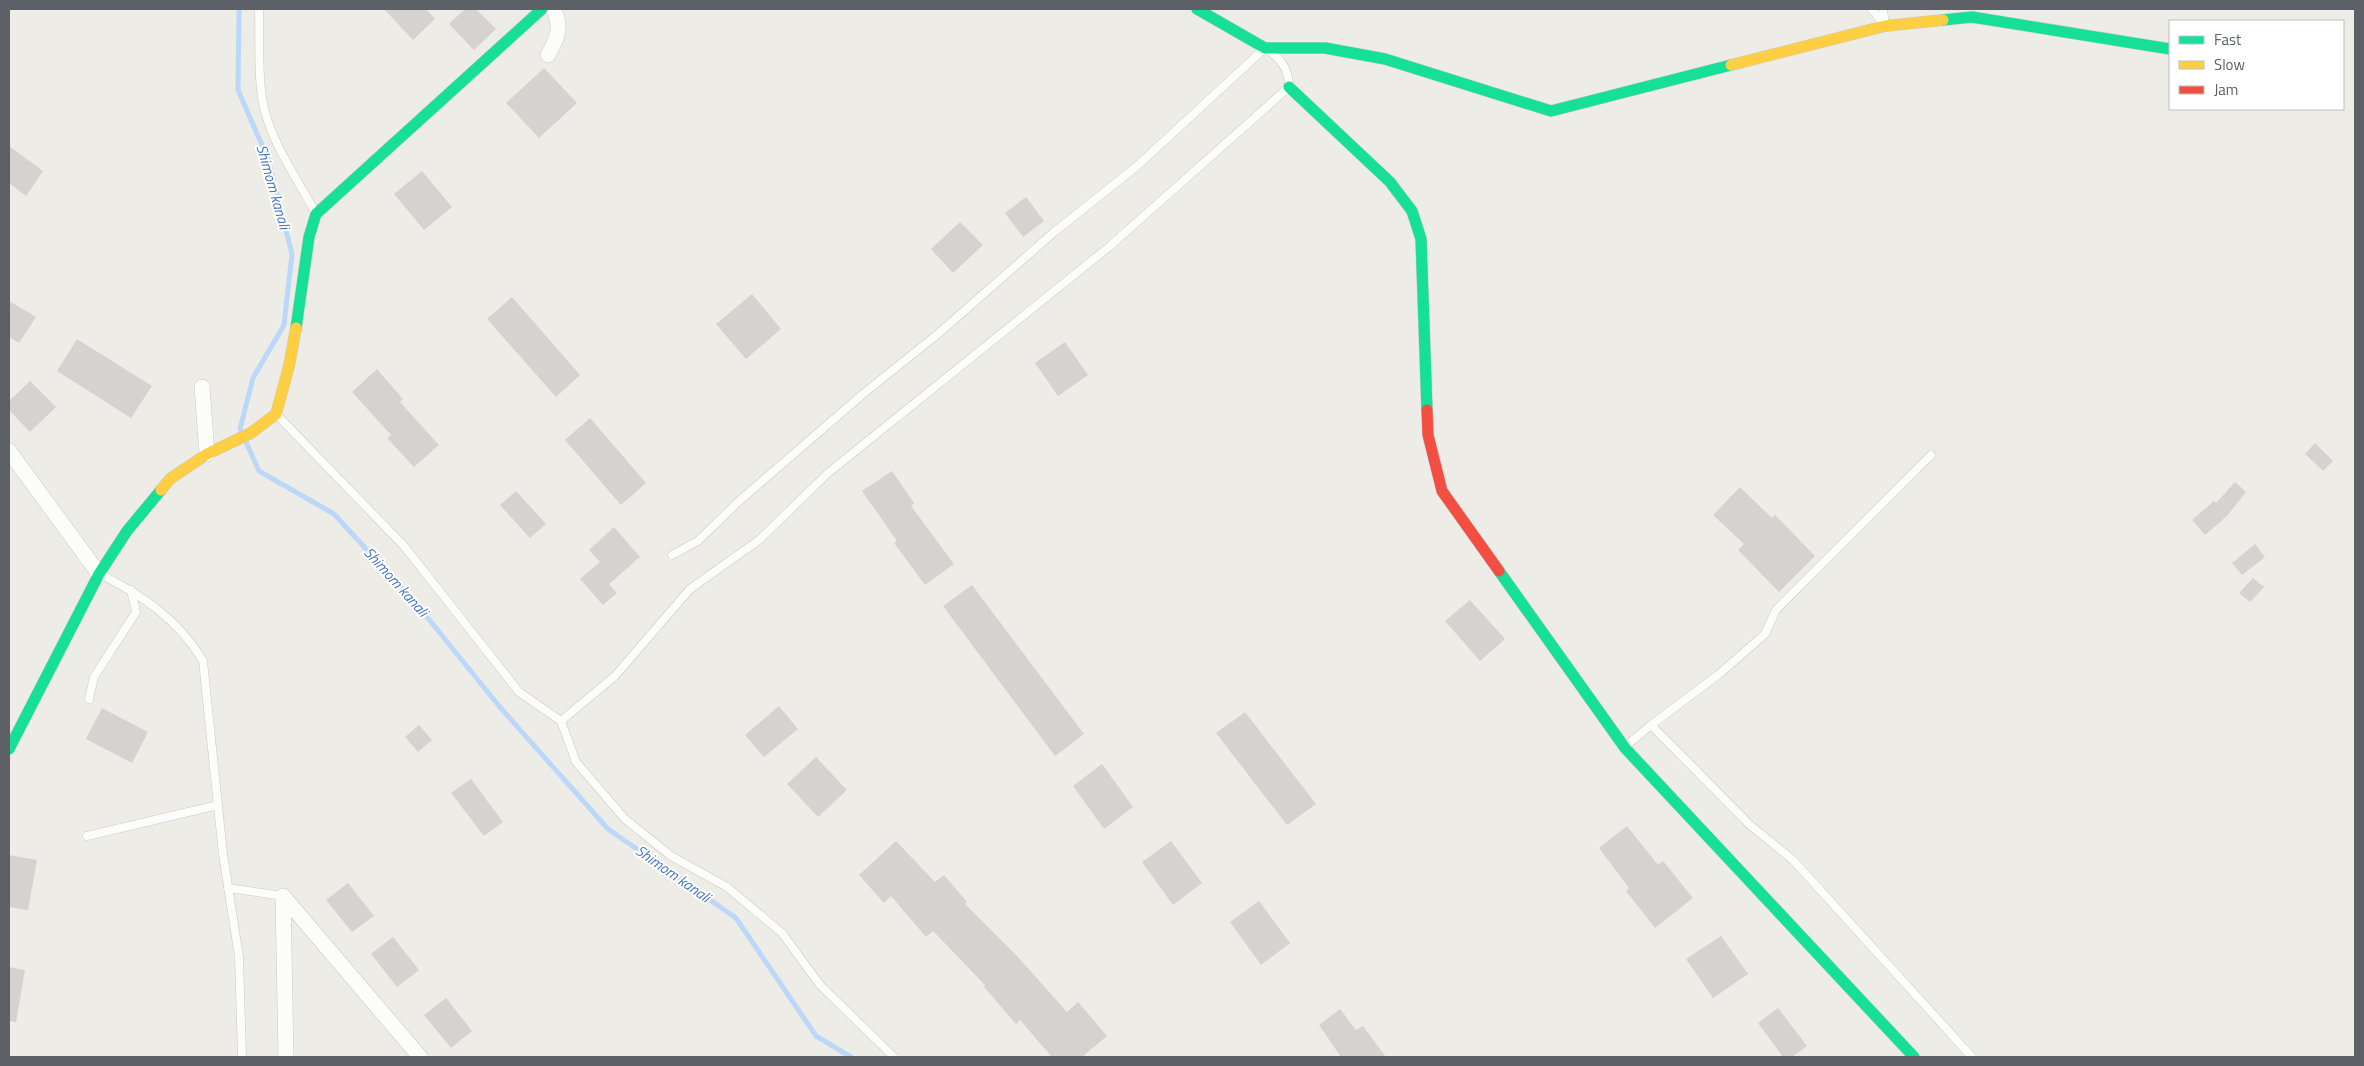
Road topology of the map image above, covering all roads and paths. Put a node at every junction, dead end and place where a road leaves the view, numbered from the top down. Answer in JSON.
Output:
{"nodes":[{"id":1,"x":259,"y":9,"type":"edge"},
{"id":2,"x":542,"y":9,"type":"edge"},
{"id":3,"x":553,"y":9,"type":"edge"},
{"id":4,"x":1197,"y":9,"type":"edge"},
{"id":5,"x":1872,"y":9,"type":"edge"},
{"id":6,"x":1883,"y":9,"type":"edge"},
{"id":7,"x":1885,"y":26,"type":"junction"},
{"id":8,"x":1266,"y":48,"type":"junction"},
{"id":9,"x":2169,"y":48,"type":"edge"},
{"id":10,"x":548,"y":55,"type":"dead end"},
{"id":11,"x":1289,"y":87,"type":"junction"},
{"id":12,"x":316,"y":214,"type":"junction"},
{"id":13,"x":202,"y":387,"type":"dead end"},
{"id":14,"x":276,"y":414,"type":"junction"},
{"id":15,"x":9,"y":451,"type":"edge"},
{"id":16,"x":213,"y":452,"type":"junction"},
{"id":17,"x":1931,"y":455,"type":"dead end"},
{"id":18,"x":672,"y":556,"type":"dead end"},
{"id":19,"x":99,"y":574,"type":"junction"},
{"id":20,"x":131,"y":590,"type":"junction"},
{"id":21,"x":89,"y":699,"type":"dead end"},
{"id":22,"x":561,"y":721,"type":"junction"},
{"id":23,"x":1651,"y":725,"type":"junction"},
{"id":24,"x":1625,"y":748,"type":"junction"},
{"id":25,"x":9,"y":749,"type":"edge"},
{"id":26,"x":218,"y":805,"type":"junction"},
{"id":27,"x":87,"y":836,"type":"dead end"},
{"id":28,"x":228,"y":888,"type":"junction"},
{"id":29,"x":283,"y":896,"type":"junction"},
{"id":30,"x":242,"y":1057,"type":"edge"},
{"id":31,"x":286,"y":1057,"type":"edge"},
{"id":32,"x":420,"y":1057,"type":"edge"},
{"id":33,"x":894,"y":1057,"type":"edge"},
{"id":34,"x":1914,"y":1057,"type":"edge"},
{"id":35,"x":1972,"y":1057,"type":"edge"}],
"edges":[{"from":1,"to":12,"type":"lane"},
{"from":2,"to":12,"type":"street"},
{"from":3,"to":10,"type":"street"},
{"from":4,"to":8,"type":"street"},
{"from":5,"to":7,"type":"lane"},
{"from":6,"to":7,"type":"lane"},
{"from":7,"to":8,"type":"street"},
{"from":7,"to":9,"type":"street"},
{"from":8,"to":11,"type":"lane"},
{"from":8,"to":18,"type":"lane"},
{"from":11,"to":22,"type":"lane"},
{"from":11,"to":24,"type":"street"},
{"from":12,"to":14,"type":"street"},
{"from":13,"to":16,"type":"street"},
{"from":14,"to":16,"type":"street"},
{"from":14,"to":22,"type":"lane"},
{"from":15,"to":19,"type":"street"},
{"from":16,"to":19,"type":"street"},
{"from":17,"to":23,"type":"lane"},
{"from":19,"to":20,"type":"lane"},
{"from":19,"to":25,"type":"street"},
{"from":20,"to":21,"type":"lane"},
{"from":20,"to":26,"type":"lane"},
{"from":22,"to":33,"type":"lane"},
{"from":23,"to":24,"type":"lane"},
{"from":23,"to":35,"type":"lane"},
{"from":24,"to":34,"type":"street"},
{"from":26,"to":27,"type":"lane"},
{"from":26,"to":28,"type":"lane"},
{"from":28,"to":29,"type":"lane"},
{"from":28,"to":30,"type":"lane"},
{"from":29,"to":31,"type":"street"},
{"from":29,"to":32,"type":"street"}]}
